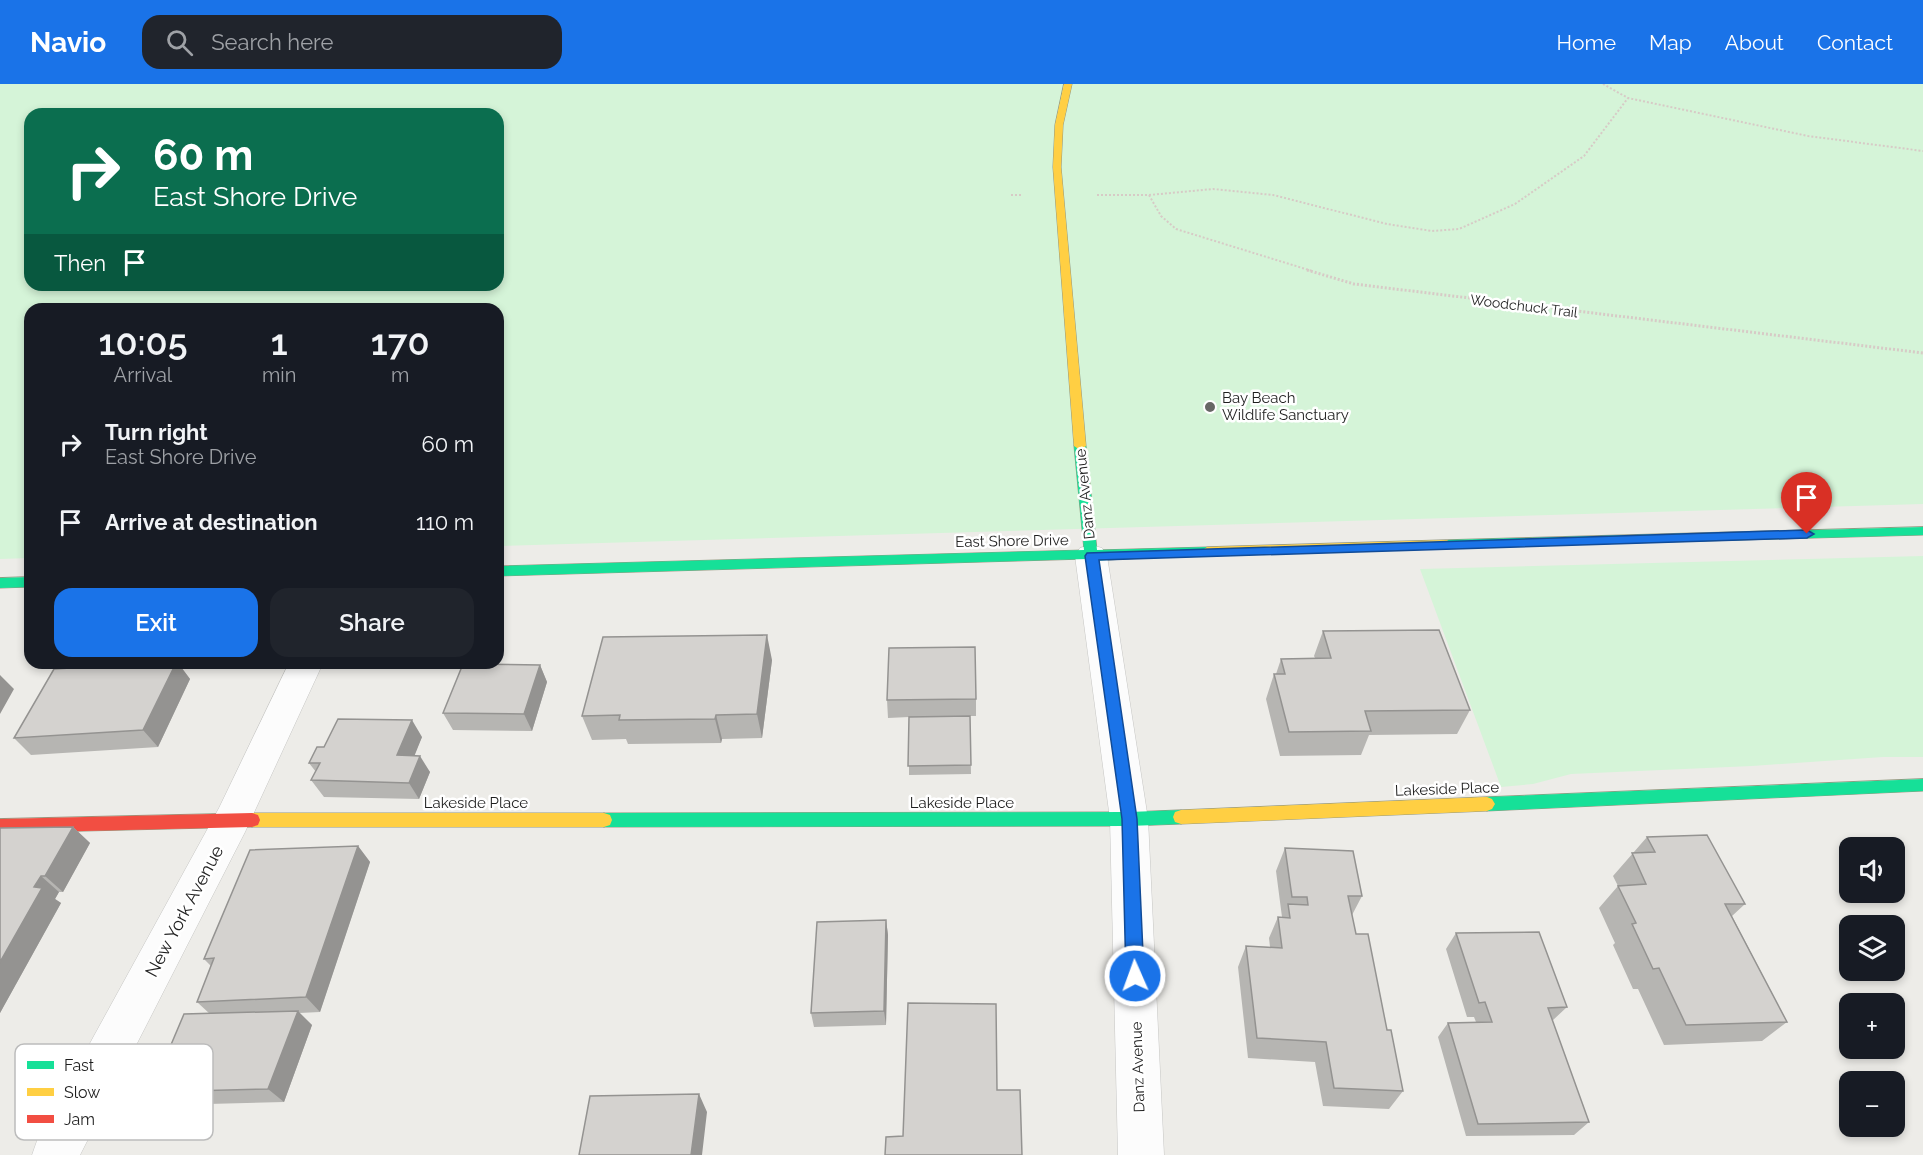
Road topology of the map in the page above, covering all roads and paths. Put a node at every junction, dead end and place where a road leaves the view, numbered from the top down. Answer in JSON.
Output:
{"nodes":[{"id":1,"x":1068,"y":84,"type":"edge"},
{"id":2,"x":1604,"y":84,"type":"edge"},
{"id":3,"x":1628,"y":98,"type":"junction"},
{"id":4,"x":1923,"y":151,"type":"edge"},
{"id":5,"x":1011,"y":195,"type":"dead end"},
{"id":6,"x":1027,"y":195,"type":"dead end"},
{"id":7,"x":1094,"y":195,"type":"dead end"},
{"id":8,"x":1149,"y":195,"type":"junction"},
{"id":9,"x":1923,"y":352,"type":"edge"},
{"id":10,"x":1923,"y":531,"type":"edge"},
{"id":11,"x":1091,"y":556,"type":"junction"},
{"id":12,"x":504,"y":571,"type":"edge"},
{"id":13,"x":24,"y":582,"type":"edge"},
{"id":14,"x":0,"y":583,"type":"edge"},
{"id":15,"x":303,"y":669,"type":"edge"},
{"id":16,"x":1923,"y":785,"type":"edge"},
{"id":17,"x":1130,"y":819,"type":"junction"},
{"id":18,"x":232,"y":820,"type":"junction"},
{"id":19,"x":0,"y":826,"type":"edge"},
{"id":20,"x":114,"y":1044,"type":"edge"},
{"id":21,"x":63,"y":1140,"type":"edge"},
{"id":22,"x":55,"y":1155,"type":"edge"},
{"id":23,"x":1141,"y":1155,"type":"edge"}],
"edges":[{"from":1,"to":11,"type":"street","name":"Danz Avenue"},
{"from":2,"to":3,"type":"path"},
{"from":3,"to":4,"type":"path"},
{"from":3,"to":8,"type":"path"},
{"from":5,"to":6,"type":"path"},
{"from":7,"to":8,"type":"path"},
{"from":8,"to":9,"type":"path","name":"Woodchuck Trail"},
{"from":10,"to":11,"type":"street","name":"East Shore Drive"},
{"from":11,"to":12,"type":"street","name":"East Shore Drive"},
{"from":11,"to":17,"type":"street","name":"Danz Avenue"},
{"from":13,"to":14,"type":"street"},
{"from":15,"to":18,"type":"street","name":"New York Avenue"},
{"from":16,"to":17,"type":"street","name":"Lakeside Place"},
{"from":17,"to":18,"type":"street","name":"Lakeside Place"},
{"from":17,"to":23,"type":"street","name":"Danz Avenue"},
{"from":18,"to":19,"type":"street","name":"Lakeside Place"},
{"from":18,"to":20,"type":"street","name":"New York Avenue"},
{"from":21,"to":22,"type":"street","name":"New York Avenue"}]}
